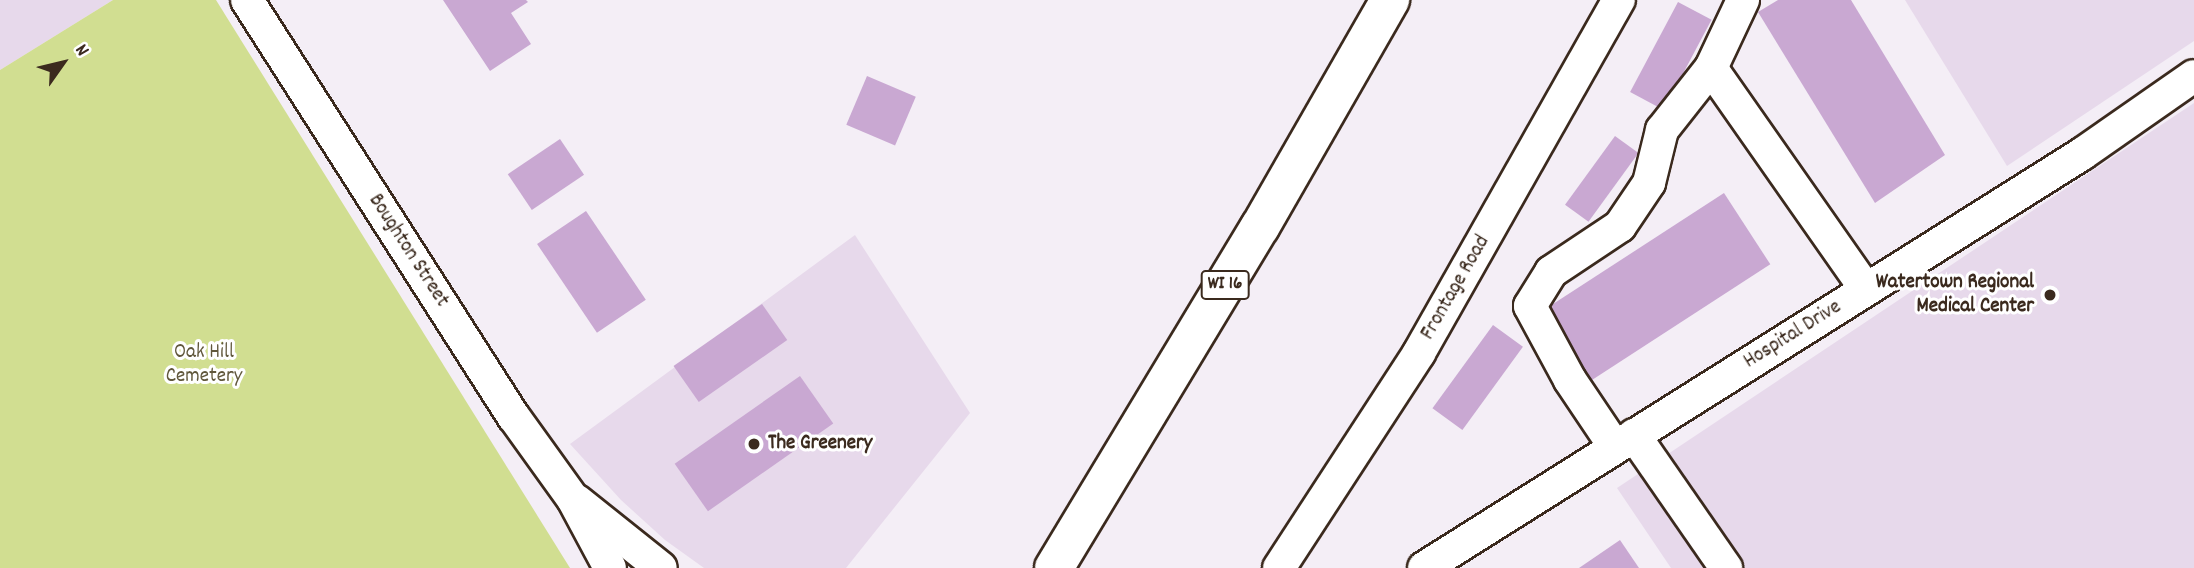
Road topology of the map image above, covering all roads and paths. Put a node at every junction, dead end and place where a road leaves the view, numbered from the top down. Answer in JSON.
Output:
{"nodes":[{"id":1,"x":247,"y":0,"type":"edge"},
{"id":2,"x":1390,"y":0,"type":"edge"},
{"id":3,"x":1619,"y":0,"type":"edge"},
{"id":4,"x":1743,"y":0,"type":"edge"},
{"id":5,"x":1711,"y":68,"type":"junction"},
{"id":6,"x":2194,"y":76,"type":"edge"},
{"id":7,"x":1866,"y":289,"type":"junction"},
{"id":8,"x":1625,"y":441,"type":"junction"},
{"id":9,"x":573,"y":499,"type":"junction"},
{"id":10,"x":610,"y":568,"type":"edge"},
{"id":11,"x":661,"y":568,"type":"edge"},
{"id":12,"x":1054,"y":568,"type":"edge"},
{"id":13,"x":1279,"y":568,"type":"edge"},
{"id":14,"x":1424,"y":568,"type":"edge"},
{"id":15,"x":1726,"y":568,"type":"edge"}],
"edges":[{"from":1,"to":9,"type":"street","name":"Boughton Street"},
{"from":2,"to":12,"type":"highway","number":"WI 16"},
{"from":3,"to":13,"type":"street","name":"Frontage Road"},
{"from":4,"to":5,"type":"street"},
{"from":5,"to":7,"type":"street"},
{"from":5,"to":8,"type":"street"},
{"from":6,"to":7,"type":"street","name":"Hospital Drive"},
{"from":7,"to":8,"type":"street","name":"Hospital Drive"},
{"from":8,"to":14,"type":"street","name":"Hospital Drive"},
{"from":8,"to":15,"type":"street"},
{"from":9,"to":10,"type":"street","name":"Boughton Street"},
{"from":9,"to":11,"type":"street","name":"Boughton Street"}]}
